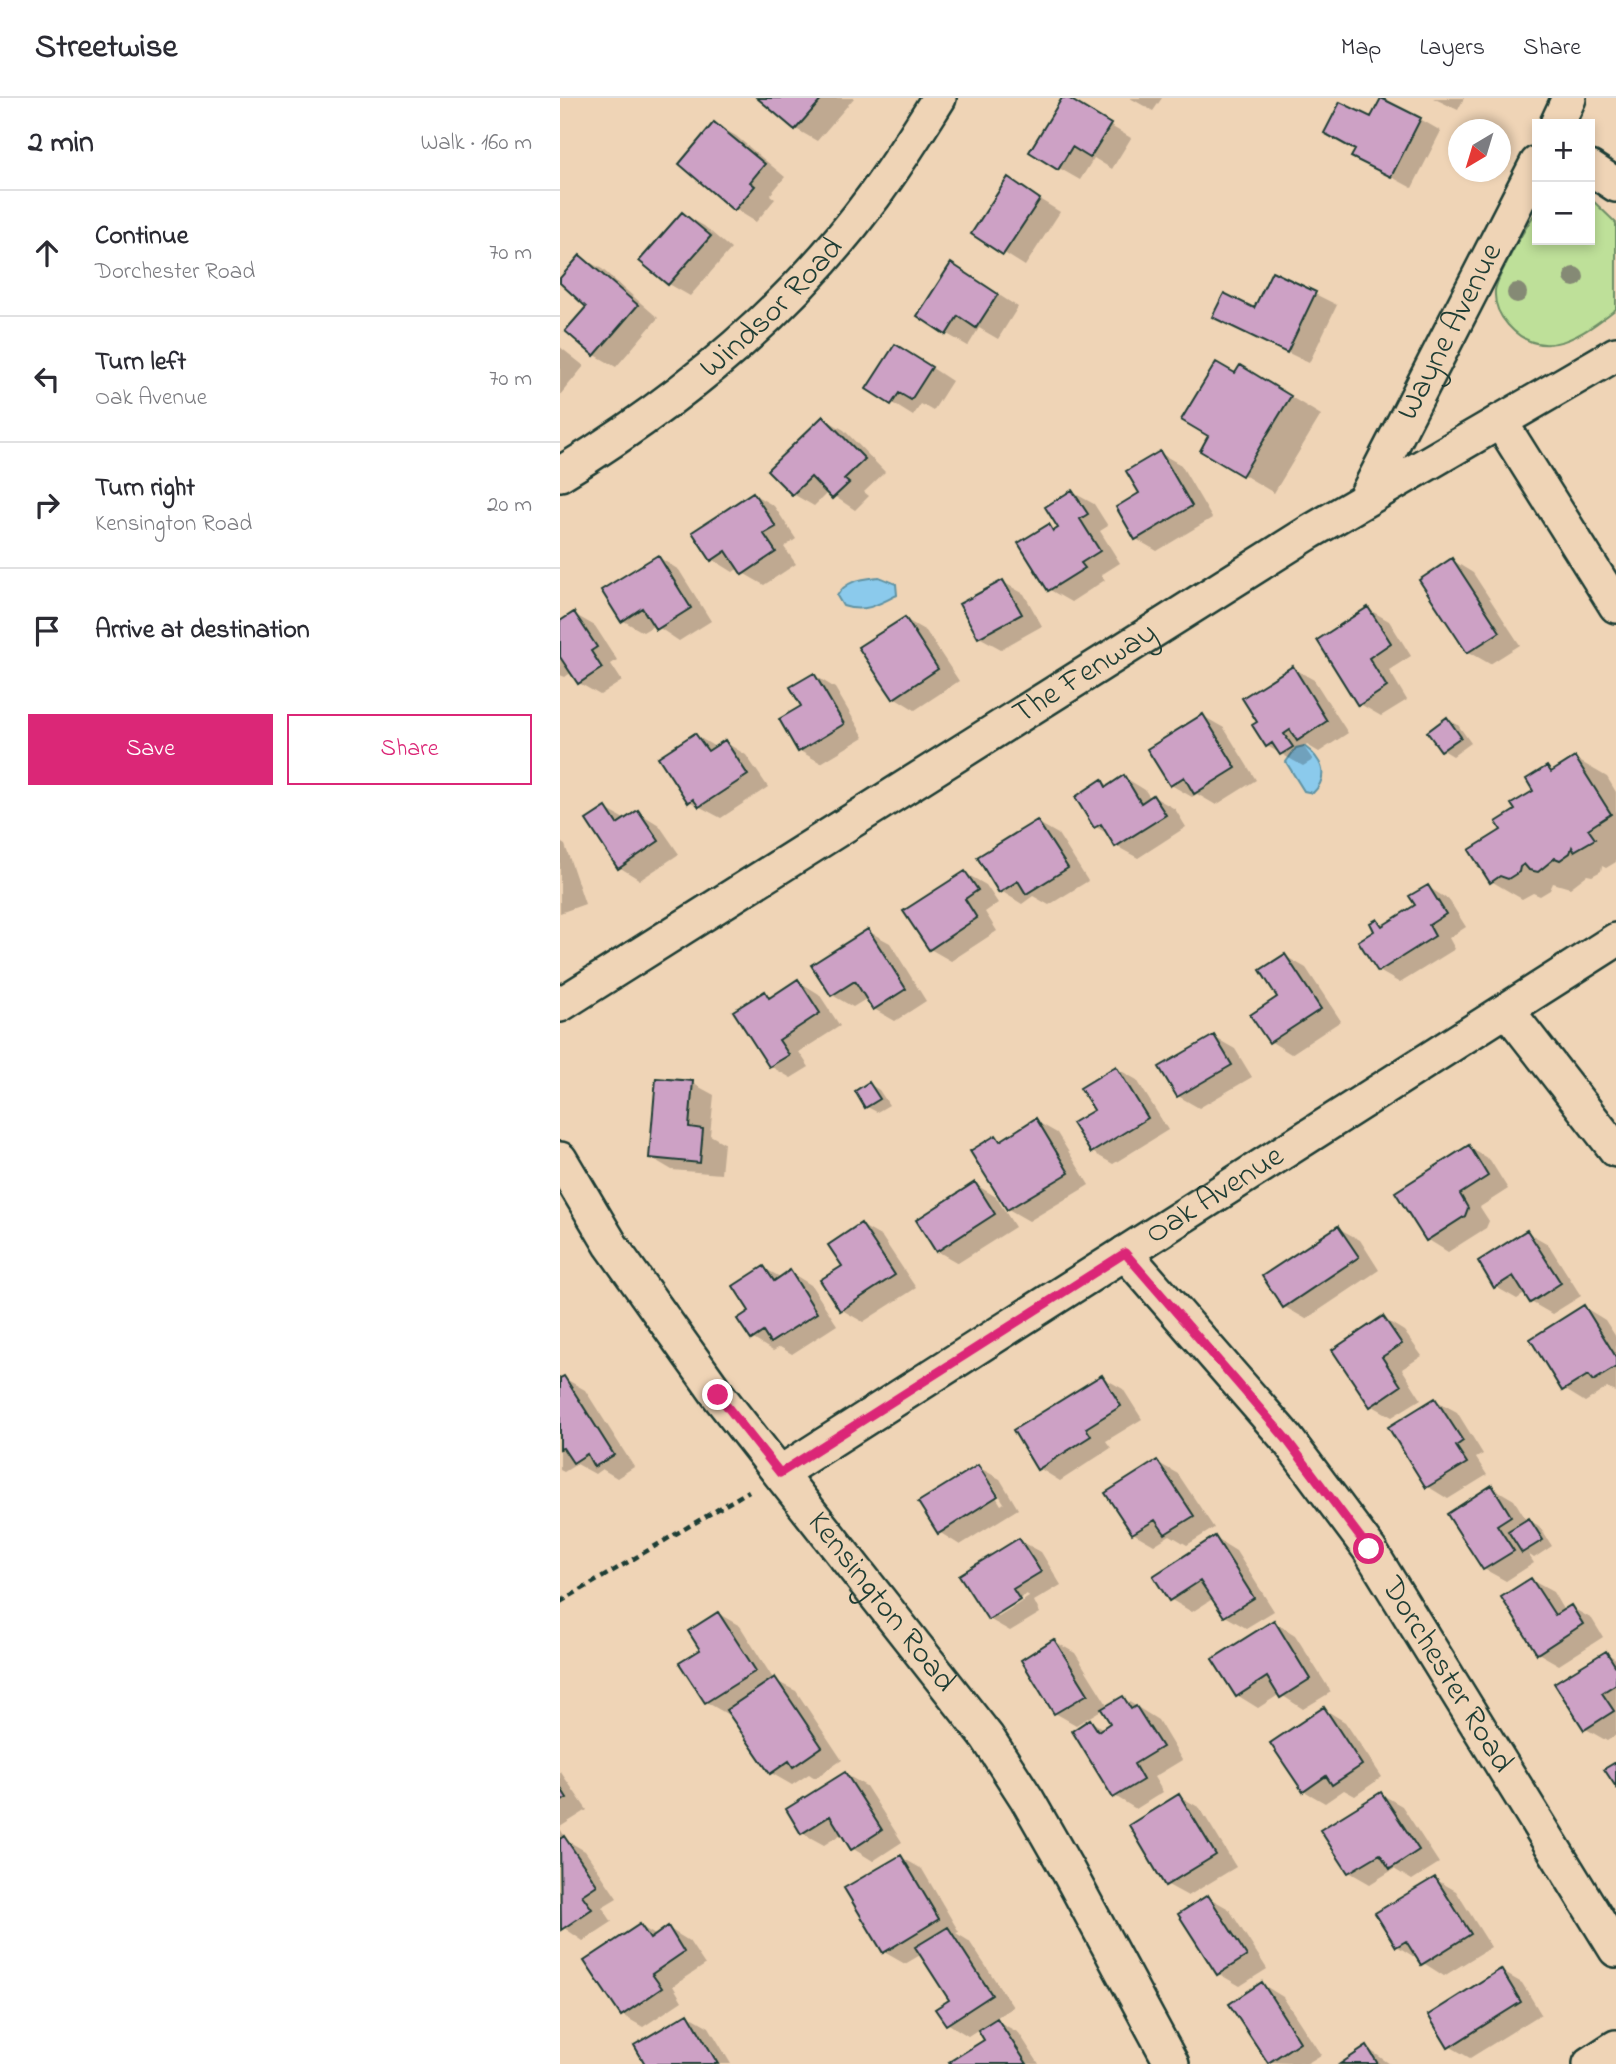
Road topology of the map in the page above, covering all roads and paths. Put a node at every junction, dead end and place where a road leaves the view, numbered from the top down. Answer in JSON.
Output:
{"nodes":[{"id":1,"x":939,"y":98,"type":"edge"},
{"id":2,"x":1569,"y":98,"type":"edge"},
{"id":3,"x":1559,"y":119,"type":"edge"},
{"id":4,"x":1595,"y":171,"type":"edge"},
{"id":5,"x":1532,"y":173,"type":"edge"},
{"id":6,"x":1616,"y":185,"type":"edge"},
{"id":7,"x":1616,"y":354,"type":"edge"},
{"id":8,"x":1500,"y":421,"type":"junction"},
{"id":9,"x":560,"y":474,"type":"edge"},
{"id":10,"x":1364,"y":499,"type":"junction"},
{"id":11,"x":1616,"y":606,"type":"edge"},
{"id":12,"x":1616,"y":940,"type":"edge"},
{"id":13,"x":560,"y":1005,"type":"edge"},
{"id":14,"x":1507,"y":1010,"type":"junction"},
{"id":15,"x":1616,"y":1150,"type":"edge"},
{"id":16,"x":560,"y":1159,"type":"edge"},
{"id":17,"x":1125,"y":1253,"type":"junction"},
{"id":18,"x":780,"y":1473,"type":"junction"},
{"id":19,"x":560,"y":1602,"type":"edge"},
{"id":20,"x":1616,"y":1950,"type":"edge"},
{"id":21,"x":1616,"y":2047,"type":"edge"},
{"id":22,"x":1172,"y":2064,"type":"edge"},
{"id":23,"x":1590,"y":2064,"type":"edge"}],
"edges":[{"from":1,"to":9,"type":"street","name":"Windsor Road"},
{"from":2,"to":3,"type":"street"},
{"from":4,"to":6,"type":"street"},
{"from":5,"to":10,"type":"street","name":"Wayne Avenue"},
{"from":7,"to":8,"type":"street","name":"The Fenway"},
{"from":8,"to":10,"type":"street","name":"The Fenway"},
{"from":8,"to":11,"type":"street"},
{"from":10,"to":13,"type":"street","name":"The Fenway"},
{"from":12,"to":14,"type":"street","name":"Oak Avenue"},
{"from":14,"to":15,"type":"street"},
{"from":14,"to":17,"type":"street","name":"Oak Avenue"},
{"from":16,"to":18,"type":"street","name":"Kensington Road"},
{"from":17,"to":18,"type":"street","name":"Oak Avenue"},
{"from":17,"to":20,"type":"street","name":"Dorchester Road"},
{"from":18,"to":19,"type":"path"},
{"from":18,"to":22,"type":"street","name":"Kensington Road"},
{"from":21,"to":23,"type":"street"}]}
